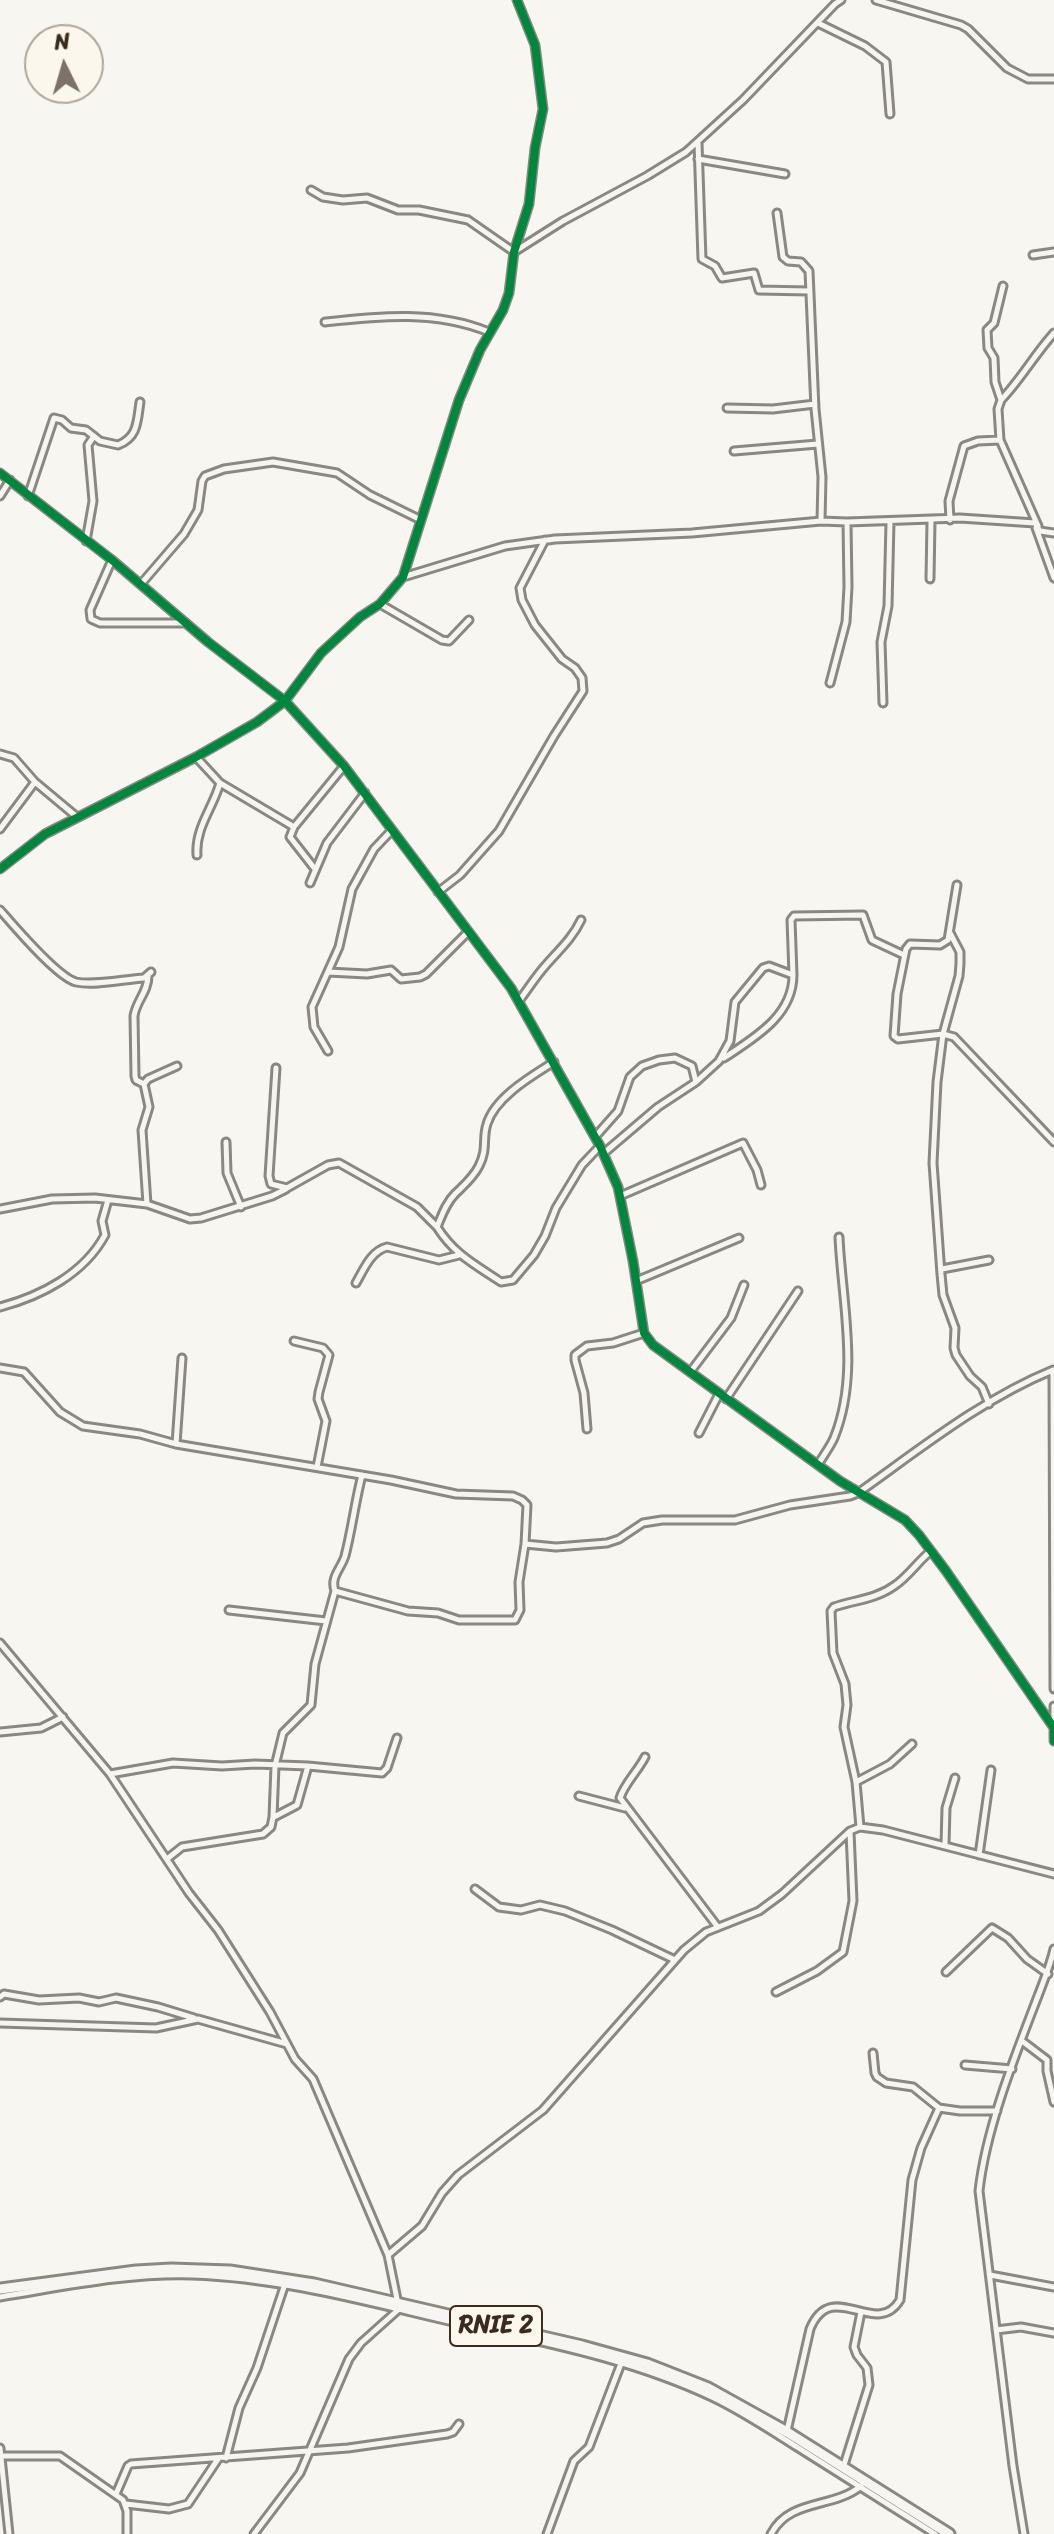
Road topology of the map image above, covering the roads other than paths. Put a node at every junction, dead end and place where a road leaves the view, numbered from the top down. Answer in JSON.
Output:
{"nodes":[{"id":1,"x":517,"y":0,"type":"edge"},
{"id":2,"x":841,"y":0,"type":"edge"},
{"id":3,"x":876,"y":0,"type":"edge"},
{"id":4,"x":818,"y":23,"type":"junction"},
{"id":5,"x":1054,"y":79,"type":"edge"},
{"id":6,"x":890,"y":114,"type":"dead end"},
{"id":7,"x":698,"y":142,"type":"junction"},
{"id":8,"x":698,"y":159,"type":"junction"},
{"id":9,"x":785,"y":174,"type":"dead end"},
{"id":10,"x":311,"y":190,"type":"dead end"},
{"id":11,"x":777,"y":213,"type":"dead end"},
{"id":12,"x":514,"y":252,"type":"junction"},
{"id":13,"x":1054,"y":252,"type":"edge"},
{"id":14,"x":1033,"y":255,"type":"dead end"},
{"id":15,"x":1003,"y":286,"type":"dead end"},
{"id":16,"x":809,"y":291,"type":"junction"},
{"id":17,"x":325,"y":322,"type":"dead end"},
{"id":18,"x":489,"y":332,"type":"junction"},
{"id":19,"x":1054,"y":333,"type":"edge"},
{"id":20,"x":1001,"y":400,"type":"junction"},
{"id":21,"x":140,"y":402,"type":"dead end"},
{"id":22,"x":815,"y":404,"type":"junction"},
{"id":23,"x":727,"y":408,"type":"dead end"},
{"id":24,"x":94,"y":436,"type":"junction"},
{"id":25,"x":1000,"y":440,"type":"junction"},
{"id":26,"x":818,"y":444,"type":"junction"},
{"id":27,"x":734,"y":451,"type":"dead end"},
{"id":28,"x":0,"y":473,"type":"edge"},
{"id":29,"x":10,"y":480,"type":"junction"},
{"id":30,"x":0,"y":496,"type":"edge"},
{"id":31,"x":28,"y":496,"type":"junction"},
{"id":32,"x":421,"y":520,"type":"junction"},
{"id":33,"x":950,"y":520,"type":"junction"},
{"id":34,"x":821,"y":521,"type":"junction"},
{"id":35,"x":931,"y":521,"type":"junction"},
{"id":36,"x":847,"y":522,"type":"junction"},
{"id":37,"x":890,"y":522,"type":"junction"},
{"id":38,"x":1035,"y":523,"type":"junction"},
{"id":39,"x":1040,"y":531,"type":"junction"},
{"id":40,"x":1054,"y":533,"type":"edge"},
{"id":41,"x":545,"y":540,"type":"junction"},
{"id":42,"x":86,"y":541,"type":"junction"},
{"id":43,"x":112,"y":560,"type":"junction"},
{"id":44,"x":403,"y":577,"type":"junction"},
{"id":45,"x":1054,"y":578,"type":"edge"},
{"id":46,"x":930,"y":579,"type":"dead end"},
{"id":47,"x":141,"y":584,"type":"junction"},
{"id":48,"x":380,"y":604,"type":"junction"},
{"id":49,"x":469,"y":620,"type":"dead end"},
{"id":50,"x":187,"y":623,"type":"junction"},
{"id":51,"x":830,"y":683,"type":"dead end"},
{"id":52,"x":285,"y":701,"type":"junction"},
{"id":53,"x":883,"y":703,"type":"dead end"},
{"id":54,"x":0,"y":754,"type":"edge"},
{"id":55,"x":196,"y":757,"type":"junction"},
{"id":56,"x":344,"y":766,"type":"junction"},
{"id":57,"x":35,"y":782,"type":"junction"},
{"id":58,"x":220,"y":783,"type":"junction"},
{"id":59,"x":365,"y":793,"type":"junction"},
{"id":60,"x":77,"y":817,"type":"junction"},
{"id":61,"x":294,"y":827,"type":"junction"},
{"id":62,"x":0,"y":829,"type":"edge"},
{"id":63,"x":392,"y":830,"type":"junction"},
{"id":64,"x":197,"y":855,"type":"dead end"},
{"id":65,"x":0,"y":869,"type":"edge"},
{"id":66,"x":315,"y":869,"type":"junction"},
{"id":67,"x":310,"y":883,"type":"dead end"},
{"id":68,"x":957,"y":885,"type":"dead end"},
{"id":69,"x":438,"y":892,"type":"junction"},
{"id":70,"x":0,"y":910,"type":"edge"},
{"id":71,"x":581,"y":920,"type":"dead end"},
{"id":72,"x":468,"y":932,"type":"junction"},
{"id":73,"x":950,"y":933,"type":"junction"},
{"id":74,"x":904,"y":955,"type":"junction"},
{"id":75,"x":328,"y":972,"type":"junction"},
{"id":76,"x":793,"y":975,"type":"junction"},
{"id":77,"x":519,"y":1001,"type":"junction"},
{"id":78,"x":943,"y":1034,"type":"junction"},
{"id":79,"x":328,"y":1051,"type":"dead end"},
{"id":80,"x":719,"y":1061,"type":"junction"},
{"id":81,"x":554,"y":1062,"type":"junction"},
{"id":82,"x":177,"y":1066,"type":"dead end"},
{"id":83,"x":276,"y":1068,"type":"dead end"},
{"id":84,"x":696,"y":1082,"type":"junction"},
{"id":85,"x":144,"y":1084,"type":"junction"},
{"id":86,"x":595,"y":1137,"type":"junction"},
{"id":87,"x":226,"y":1142,"type":"dead end"},
{"id":88,"x":1054,"y":1142,"type":"edge"},
{"id":89,"x":600,"y":1146,"type":"junction"},
{"id":90,"x":604,"y":1153,"type":"junction"},
{"id":91,"x":271,"y":1184,"type":"junction"},
{"id":92,"x":761,"y":1185,"type":"dead end"},
{"id":93,"x":287,"y":1188,"type":"junction"},
{"id":94,"x":272,"y":1196,"type":"junction"},
{"id":95,"x":620,"y":1196,"type":"junction"},
{"id":96,"x":108,"y":1200,"type":"junction"},
{"id":97,"x":147,"y":1204,"type":"junction"},
{"id":98,"x":241,"y":1207,"type":"junction"},
{"id":99,"x":0,"y":1209,"type":"edge"},
{"id":100,"x":437,"y":1227,"type":"junction"},
{"id":101,"x":839,"y":1237,"type":"dead end"},
{"id":102,"x":739,"y":1238,"type":"dead end"},
{"id":103,"x":459,"y":1255,"type":"junction"},
{"id":104,"x":989,"y":1260,"type":"dead end"},
{"id":105,"x":942,"y":1269,"type":"junction"},
{"id":106,"x":636,"y":1281,"type":"junction"},
{"id":107,"x":356,"y":1283,"type":"dead end"},
{"id":108,"x":744,"y":1285,"type":"dead end"},
{"id":109,"x":798,"y":1291,"type":"dead end"},
{"id":110,"x":0,"y":1307,"type":"edge"},
{"id":111,"x":644,"y":1333,"type":"junction"},
{"id":112,"x":294,"y":1341,"type":"dead end"},
{"id":113,"x":182,"y":1358,"type":"dead end"},
{"id":114,"x":0,"y":1368,"type":"edge"},
{"id":115,"x":1054,"y":1370,"type":"edge"},
{"id":116,"x":691,"y":1371,"type":"junction"},
{"id":117,"x":719,"y":1394,"type":"junction"},
{"id":118,"x":726,"y":1399,"type":"junction"},
{"id":119,"x":989,"y":1404,"type":"junction"},
{"id":120,"x":587,"y":1429,"type":"dead end"},
{"id":121,"x":699,"y":1433,"type":"dead end"},
{"id":122,"x":176,"y":1444,"type":"junction"},
{"id":123,"x":818,"y":1465,"type":"junction"},
{"id":124,"x":317,"y":1467,"type":"junction"},
{"id":125,"x":362,"y":1475,"type":"junction"},
{"id":126,"x":858,"y":1493,"type":"junction"},
{"id":127,"x":525,"y":1544,"type":"junction"},
{"id":128,"x":931,"y":1551,"type":"junction"},
{"id":129,"x":1054,"y":1558,"type":"edge"},
{"id":130,"x":335,"y":1591,"type":"junction"},
{"id":131,"x":1054,"y":1602,"type":"edge"},
{"id":132,"x":229,"y":1610,"type":"dead end"},
{"id":133,"x":326,"y":1621,"type":"junction"},
{"id":134,"x":0,"y":1643,"type":"edge"},
{"id":135,"x":1054,"y":1689,"type":"edge"},
{"id":136,"x":1054,"y":1706,"type":"edge"},
{"id":137,"x":63,"y":1717,"type":"junction"},
{"id":138,"x":1054,"y":1728,"type":"edge"},
{"id":139,"x":0,"y":1732,"type":"edge"},
{"id":140,"x":397,"y":1738,"type":"dead end"},
{"id":141,"x":1054,"y":1741,"type":"edge"},
{"id":142,"x":912,"y":1744,"type":"dead end"},
{"id":143,"x":645,"y":1757,"type":"dead end"},
{"id":144,"x":275,"y":1766,"type":"junction"},
{"id":145,"x":308,"y":1766,"type":"junction"},
{"id":146,"x":991,"y":1770,"type":"dead end"},
{"id":147,"x":110,"y":1774,"type":"junction"},
{"id":148,"x":955,"y":1778,"type":"dead end"},
{"id":149,"x":856,"y":1782,"type":"junction"},
{"id":150,"x":579,"y":1796,"type":"dead end"},
{"id":151,"x":626,"y":1808,"type":"junction"},
{"id":152,"x":273,"y":1817,"type":"junction"},
{"id":153,"x":860,"y":1827,"type":"junction"},
{"id":154,"x":850,"y":1831,"type":"junction"},
{"id":155,"x":945,"y":1845,"type":"junction"},
{"id":156,"x":979,"y":1855,"type":"junction"},
{"id":157,"x":167,"y":1859,"type":"junction"},
{"id":158,"x":1054,"y":1874,"type":"edge"},
{"id":159,"x":475,"y":1889,"type":"dead end"},
{"id":160,"x":717,"y":1926,"type":"junction"},
{"id":161,"x":1054,"y":1949,"type":"edge"},
{"id":162,"x":675,"y":1960,"type":"junction"},
{"id":163,"x":946,"y":1972,"type":"dead end"},
{"id":164,"x":1048,"y":1974,"type":"junction"},
{"id":165,"x":776,"y":1992,"type":"dead end"},
{"id":166,"x":0,"y":1997,"type":"edge"},
{"id":167,"x":198,"y":2019,"type":"junction"},
{"id":168,"x":0,"y":2023,"type":"edge"},
{"id":169,"x":1022,"y":2041,"type":"junction"},
{"id":170,"x":287,"y":2044,"type":"junction"},
{"id":171,"x":873,"y":2053,"type":"dead end"},
{"id":172,"x":1047,"y":2060,"type":"junction"},
{"id":173,"x":1054,"y":2063,"type":"edge"},
{"id":174,"x":965,"y":2065,"type":"dead end"},
{"id":175,"x":1012,"y":2069,"type":"junction"},
{"id":176,"x":1054,"y":2102,"type":"edge"},
{"id":177,"x":939,"y":2108,"type":"junction"},
{"id":178,"x":997,"y":2111,"type":"junction"},
{"id":179,"x":388,"y":2255,"type":"junction"},
{"id":180,"x":990,"y":2275,"type":"junction"},
{"id":181,"x":286,"y":2282,"type":"junction"},
{"id":182,"x":1054,"y":2287,"type":"edge"},
{"id":183,"x":0,"y":2289,"type":"edge"},
{"id":184,"x":0,"y":2297,"type":"edge"},
{"id":185,"x":399,"y":2307,"type":"junction"},
{"id":186,"x":861,"y":2312,"type":"junction"},
{"id":187,"x":996,"y":2330,"type":"junction"},
{"id":188,"x":1054,"y":2333,"type":"edge"},
{"id":189,"x":623,"y":2360,"type":"junction"},
{"id":190,"x":459,"y":2424,"type":"dead end"},
{"id":191,"x":787,"y":2432,"type":"junction"},
{"id":192,"x":0,"y":2448,"type":"edge"},
{"id":193,"x":311,"y":2451,"type":"junction"},
{"id":194,"x":1,"y":2456,"type":"edge"},
{"id":195,"x":218,"y":2458,"type":"junction"},
{"id":196,"x":226,"y":2458,"type":"junction"},
{"id":197,"x":843,"y":2468,"type":"junction"},
{"id":198,"x":864,"y":2484,"type":"junction"},
{"id":199,"x":116,"y":2494,"type":"junction"},
{"id":200,"x":126,"y":2504,"type":"junction"},
{"id":201,"x":9,"y":2534,"type":"edge"},
{"id":202,"x":127,"y":2534,"type":"edge"},
{"id":203,"x":254,"y":2534,"type":"edge"},
{"id":204,"x":547,"y":2534,"type":"edge"},
{"id":205,"x":771,"y":2534,"type":"edge"},
{"id":206,"x":935,"y":2534,"type":"edge"},
{"id":207,"x":949,"y":2534,"type":"edge"},
{"id":208,"x":1024,"y":2534,"type":"edge"}],
"edges":[{"from":1,"to":12,"type":"street"},
{"from":2,"to":4,"type":"street"},
{"from":3,"to":5,"type":"street"},
{"from":4,"to":6,"type":"street"},
{"from":4,"to":7,"type":"street"},
{"from":7,"to":8,"type":"street"},
{"from":7,"to":12,"type":"street"},
{"from":8,"to":9,"type":"street"},
{"from":8,"to":16,"type":"street"},
{"from":10,"to":12,"type":"street"},
{"from":11,"to":16,"type":"street"},
{"from":12,"to":18,"type":"street"},
{"from":13,"to":14,"type":"street"},
{"from":15,"to":20,"type":"street"},
{"from":16,"to":22,"type":"street"},
{"from":17,"to":18,"type":"street"},
{"from":18,"to":32,"type":"street"},
{"from":19,"to":20,"type":"street"},
{"from":20,"to":25,"type":"street"},
{"from":21,"to":24,"type":"street"},
{"from":22,"to":23,"type":"street"},
{"from":22,"to":26,"type":"street"},
{"from":24,"to":31,"type":"street"},
{"from":24,"to":42,"type":"street"},
{"from":25,"to":33,"type":"street"},
{"from":25,"to":39,"type":"street"},
{"from":26,"to":27,"type":"street"},
{"from":26,"to":34,"type":"street"},
{"from":28,"to":29,"type":"street"},
{"from":29,"to":30,"type":"street"},
{"from":29,"to":31,"type":"street"},
{"from":31,"to":42,"type":"street"},
{"from":32,"to":44,"type":"street"},
{"from":32,"to":47,"type":"street"},
{"from":33,"to":35,"type":"street"},
{"from":33,"to":38,"type":"street"},
{"from":34,"to":36,"type":"street"},
{"from":34,"to":41,"type":"street"},
{"from":35,"to":37,"type":"street"},
{"from":35,"to":46,"type":"street"},
{"from":36,"to":37,"type":"street"},
{"from":36,"to":51,"type":"street"},
{"from":37,"to":53,"type":"street"},
{"from":38,"to":39,"type":"street"},
{"from":38,"to":45,"type":"street"},
{"from":39,"to":40,"type":"street"},
{"from":41,"to":44,"type":"street"},
{"from":41,"to":69,"type":"street"},
{"from":42,"to":43,"type":"street"},
{"from":43,"to":47,"type":"street"},
{"from":43,"to":50,"type":"street"},
{"from":44,"to":48,"type":"street"},
{"from":47,"to":50,"type":"street"},
{"from":48,"to":49,"type":"street"},
{"from":48,"to":52,"type":"street"},
{"from":50,"to":52,"type":"street"},
{"from":52,"to":55,"type":"street"},
{"from":52,"to":56,"type":"street"},
{"from":54,"to":57,"type":"street"},
{"from":55,"to":58,"type":"street"},
{"from":55,"to":60,"type":"street"},
{"from":56,"to":59,"type":"street"},
{"from":56,"to":61,"type":"street"},
{"from":57,"to":60,"type":"street"},
{"from":57,"to":62,"type":"street"},
{"from":58,"to":61,"type":"street"},
{"from":58,"to":64,"type":"street"},
{"from":59,"to":63,"type":"street"},
{"from":59,"to":66,"type":"street"},
{"from":60,"to":65,"type":"street"},
{"from":61,"to":66,"type":"street"},
{"from":63,"to":69,"type":"street"},
{"from":63,"to":75,"type":"street"},
{"from":66,"to":67,"type":"street"},
{"from":68,"to":73,"type":"street"},
{"from":69,"to":72,"type":"street"},
{"from":70,"to":85,"type":"street"},
{"from":71,"to":77,"type":"street"},
{"from":72,"to":75,"type":"street"},
{"from":72,"to":77,"type":"street"},
{"from":73,"to":74,"type":"street"},
{"from":73,"to":78,"type":"street"},
{"from":74,"to":76,"type":"street"},
{"from":74,"to":78,"type":"street"},
{"from":75,"to":79,"type":"street"},
{"from":76,"to":80,"type":"street"},
{"from":76,"to":80,"type":"street"},
{"from":77,"to":81,"type":"street"},
{"from":78,"to":88,"type":"street"},
{"from":78,"to":105,"type":"street"},
{"from":80,"to":84,"type":"street"},
{"from":81,"to":86,"type":"street"},
{"from":81,"to":100,"type":"street"},
{"from":82,"to":85,"type":"street"},
{"from":83,"to":91,"type":"street"},
{"from":84,"to":86,"type":"street"},
{"from":84,"to":90,"type":"street"},
{"from":85,"to":97,"type":"street"},
{"from":86,"to":89,"type":"street"},
{"from":87,"to":98,"type":"street"},
{"from":89,"to":90,"type":"street"},
{"from":89,"to":103,"type":"street"},
{"from":90,"to":95,"type":"street"},
{"from":91,"to":93,"type":"street"},
{"from":91,"to":94,"type":"street"},
{"from":92,"to":95,"type":"street"},
{"from":93,"to":94,"type":"street"},
{"from":93,"to":100,"type":"street"},
{"from":94,"to":98,"type":"street"},
{"from":95,"to":106,"type":"street"},
{"from":96,"to":97,"type":"street"},
{"from":96,"to":99,"type":"street"},
{"from":96,"to":110,"type":"street"},
{"from":97,"to":98,"type":"street"},
{"from":100,"to":103,"type":"street"},
{"from":101,"to":123,"type":"street"},
{"from":102,"to":106,"type":"street"},
{"from":103,"to":107,"type":"street"},
{"from":104,"to":105,"type":"street"},
{"from":105,"to":119,"type":"street"},
{"from":106,"to":111,"type":"street"},
{"from":108,"to":116,"type":"street"},
{"from":109,"to":118,"type":"street"},
{"from":111,"to":116,"type":"street"},
{"from":111,"to":120,"type":"street"},
{"from":112,"to":124,"type":"street"},
{"from":113,"to":122,"type":"street"},
{"from":114,"to":122,"type":"street"},
{"from":115,"to":119,"type":"street"},
{"from":115,"to":129,"type":"street"},
{"from":116,"to":117,"type":"street"},
{"from":117,"to":118,"type":"street"},
{"from":117,"to":121,"type":"street"},
{"from":118,"to":123,"type":"street"},
{"from":119,"to":126,"type":"street"},
{"from":122,"to":124,"type":"street"},
{"from":123,"to":126,"type":"street"},
{"from":124,"to":125,"type":"street"},
{"from":125,"to":127,"type":"street"},
{"from":125,"to":130,"type":"street"},
{"from":126,"to":127,"type":"street"},
{"from":126,"to":128,"type":"street"},
{"from":127,"to":130,"type":"street"},
{"from":128,"to":138,"type":"street"},
{"from":128,"to":149,"type":"street"},
{"from":129,"to":131,"type":"street"},
{"from":130,"to":133,"type":"street"},
{"from":131,"to":135,"type":"street"},
{"from":132,"to":133,"type":"street"},
{"from":133,"to":144,"type":"street"},
{"from":134,"to":137,"type":"street"},
{"from":136,"to":138,"type":"street"},
{"from":137,"to":139,"type":"street"},
{"from":137,"to":147,"type":"street"},
{"from":138,"to":141,"type":"street"},
{"from":140,"to":145,"type":"street"},
{"from":142,"to":149,"type":"street"},
{"from":143,"to":151,"type":"street"},
{"from":144,"to":145,"type":"street"},
{"from":144,"to":147,"type":"street"},
{"from":144,"to":152,"type":"street"},
{"from":145,"to":152,"type":"street"},
{"from":146,"to":156,"type":"street"},
{"from":147,"to":157,"type":"street"},
{"from":148,"to":155,"type":"street"},
{"from":149,"to":153,"type":"street"},
{"from":150,"to":151,"type":"street"},
{"from":151,"to":160,"type":"street"},
{"from":152,"to":157,"type":"street"},
{"from":153,"to":154,"type":"street"},
{"from":153,"to":155,"type":"street"},
{"from":154,"to":160,"type":"street"},
{"from":154,"to":165,"type":"street"},
{"from":155,"to":156,"type":"street"},
{"from":156,"to":158,"type":"street"},
{"from":157,"to":170,"type":"street"},
{"from":159,"to":162,"type":"street"},
{"from":160,"to":162,"type":"street"},
{"from":161,"to":164,"type":"street"},
{"from":162,"to":179,"type":"street"},
{"from":163,"to":164,"type":"street"},
{"from":164,"to":169,"type":"street"},
{"from":166,"to":167,"type":"street"},
{"from":167,"to":168,"type":"street"},
{"from":167,"to":170,"type":"street"},
{"from":169,"to":172,"type":"street"},
{"from":169,"to":175,"type":"street"},
{"from":170,"to":179,"type":"street"},
{"from":171,"to":177,"type":"street"},
{"from":172,"to":173,"type":"street"},
{"from":172,"to":176,"type":"street"},
{"from":174,"to":175,"type":"street"},
{"from":175,"to":178,"type":"street"},
{"from":177,"to":178,"type":"street"},
{"from":177,"to":186,"type":"street"},
{"from":178,"to":180,"type":"street"},
{"from":179,"to":185,"type":"street"},
{"from":180,"to":182,"type":"street"},
{"from":180,"to":187,"type":"street"},
{"from":181,"to":183,"type":"highway","name":"RNIE 2","number":"RNIE 2"},
{"from":181,"to":184,"type":"street"},
{"from":181,"to":185,"type":"highway","name":"RNIE 2","number":"RNIE 2"},
{"from":181,"to":196,"type":"street"},
{"from":185,"to":189,"type":"highway","name":"RNIE 2","number":"RNIE 2"},
{"from":185,"to":193,"type":"street"},
{"from":186,"to":191,"type":"street"},
{"from":186,"to":197,"type":"street"},
{"from":187,"to":188,"type":"street"},
{"from":187,"to":208,"type":"street"},
{"from":189,"to":191,"type":"highway","name":"RNIE 2","number":"RNIE 2"},
{"from":189,"to":198,"type":"street"},
{"from":189,"to":204,"type":"street"},
{"from":190,"to":193,"type":"street"},
{"from":191,"to":197,"type":"highway","name":"RNIE 2","number":"RNIE 2"},
{"from":192,"to":194,"type":"street"},
{"from":193,"to":196,"type":"street"},
{"from":193,"to":203,"type":"street"},
{"from":194,"to":199,"type":"street"},
{"from":194,"to":201,"type":"street"},
{"from":195,"to":196,"type":"street"},
{"from":195,"to":199,"type":"street"},
{"from":195,"to":200,"type":"street"},
{"from":197,"to":198,"type":"highway","name":"RNIE 2","number":"RNIE 2"},
{"from":198,"to":205,"type":"street"},
{"from":198,"to":206,"type":"street"},
{"from":198,"to":207,"type":"highway","name":"RNIE 2","number":"RNIE 2"},
{"from":199,"to":200,"type":"street"},
{"from":200,"to":202,"type":"street"}]}
